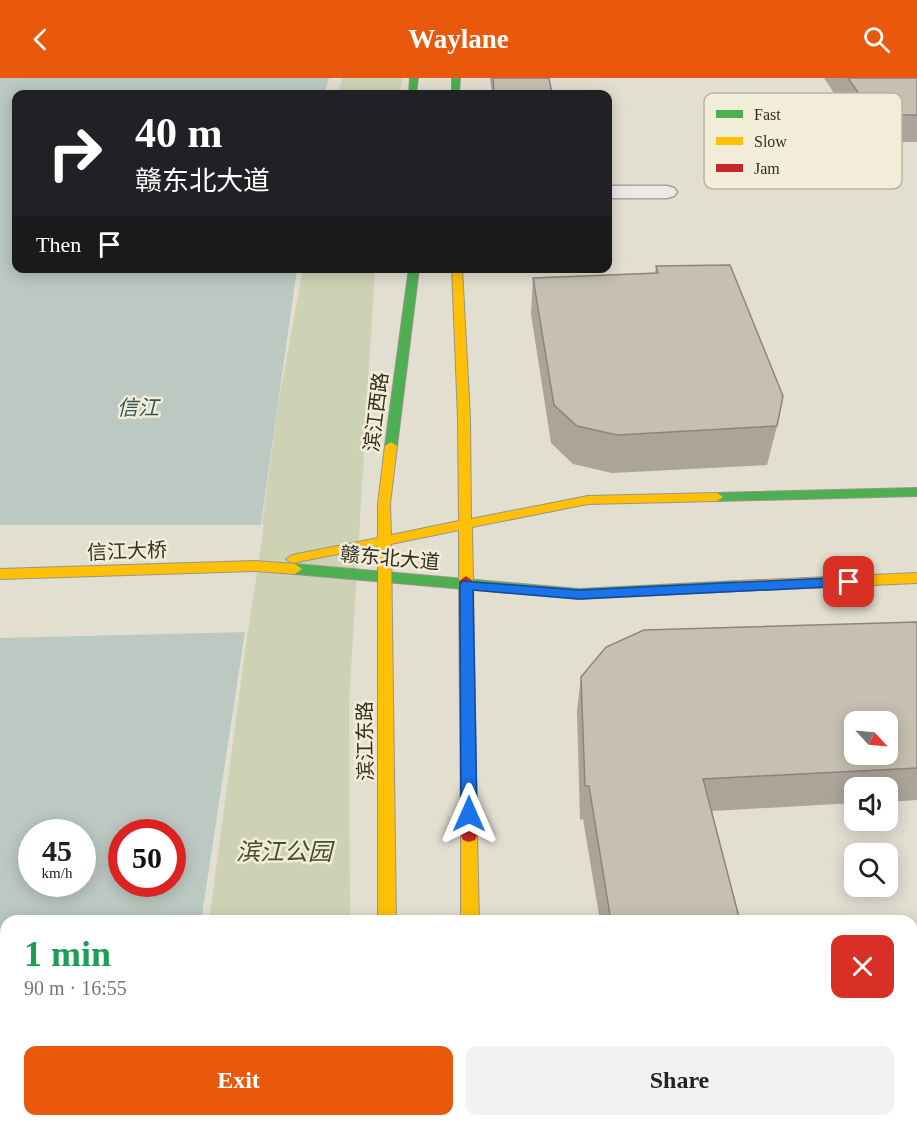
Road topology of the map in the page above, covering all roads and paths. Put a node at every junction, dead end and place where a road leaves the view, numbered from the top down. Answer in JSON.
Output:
{"nodes":[{"id":1,"x":612,"y":192,"type":"edge"},
{"id":2,"x":667,"y":192,"type":"dead end"},
{"id":3,"x":413,"y":273,"type":"edge"},
{"id":4,"x":457,"y":273,"type":"edge"},
{"id":5,"x":917,"y":492,"type":"edge"},
{"id":6,"x":465,"y":525,"type":"junction"},
{"id":7,"x":384,"y":541,"type":"junction"},
{"id":8,"x":384,"y":561,"type":"joint"},
{"id":9,"x":255,"y":566,"type":"junction"},
{"id":10,"x":0,"y":574,"type":"edge"},
{"id":11,"x":384,"y":578,"type":"junction"},
{"id":12,"x":917,"y":578,"type":"edge"},
{"id":13,"x":467,"y":585,"type":"junction"},
{"id":14,"x":387,"y":915,"type":"edge"},
{"id":15,"x":470,"y":915,"type":"edge"}],
"edges":[{"from":1,"to":2,"type":"street"},
{"from":3,"to":7,"type":"main road","name":"滨江西路"},
{"from":4,"to":6,"type":"main road"},
{"from":5,"to":6,"type":"main road"},
{"from":6,"to":7,"type":"main road"},
{"from":6,"to":13,"type":"main road"},
{"from":7,"to":8,"type":"main road","name":"滨江西路"},
{"from":7,"to":9,"type":"main road"},
{"from":8,"to":11,"type":"main road","name":"滨江东路"},
{"from":9,"to":10,"type":"main road","name":"信江大桥"},
{"from":9,"to":11,"type":"main road","name":"赣东北大道"},
{"from":11,"to":13,"type":"main road","name":"赣东北大道"},
{"from":11,"to":14,"type":"main road","name":"滨江东路"},
{"from":12,"to":13,"type":"main road","name":"赣东北大道"},
{"from":13,"to":15,"type":"main road"}]}
